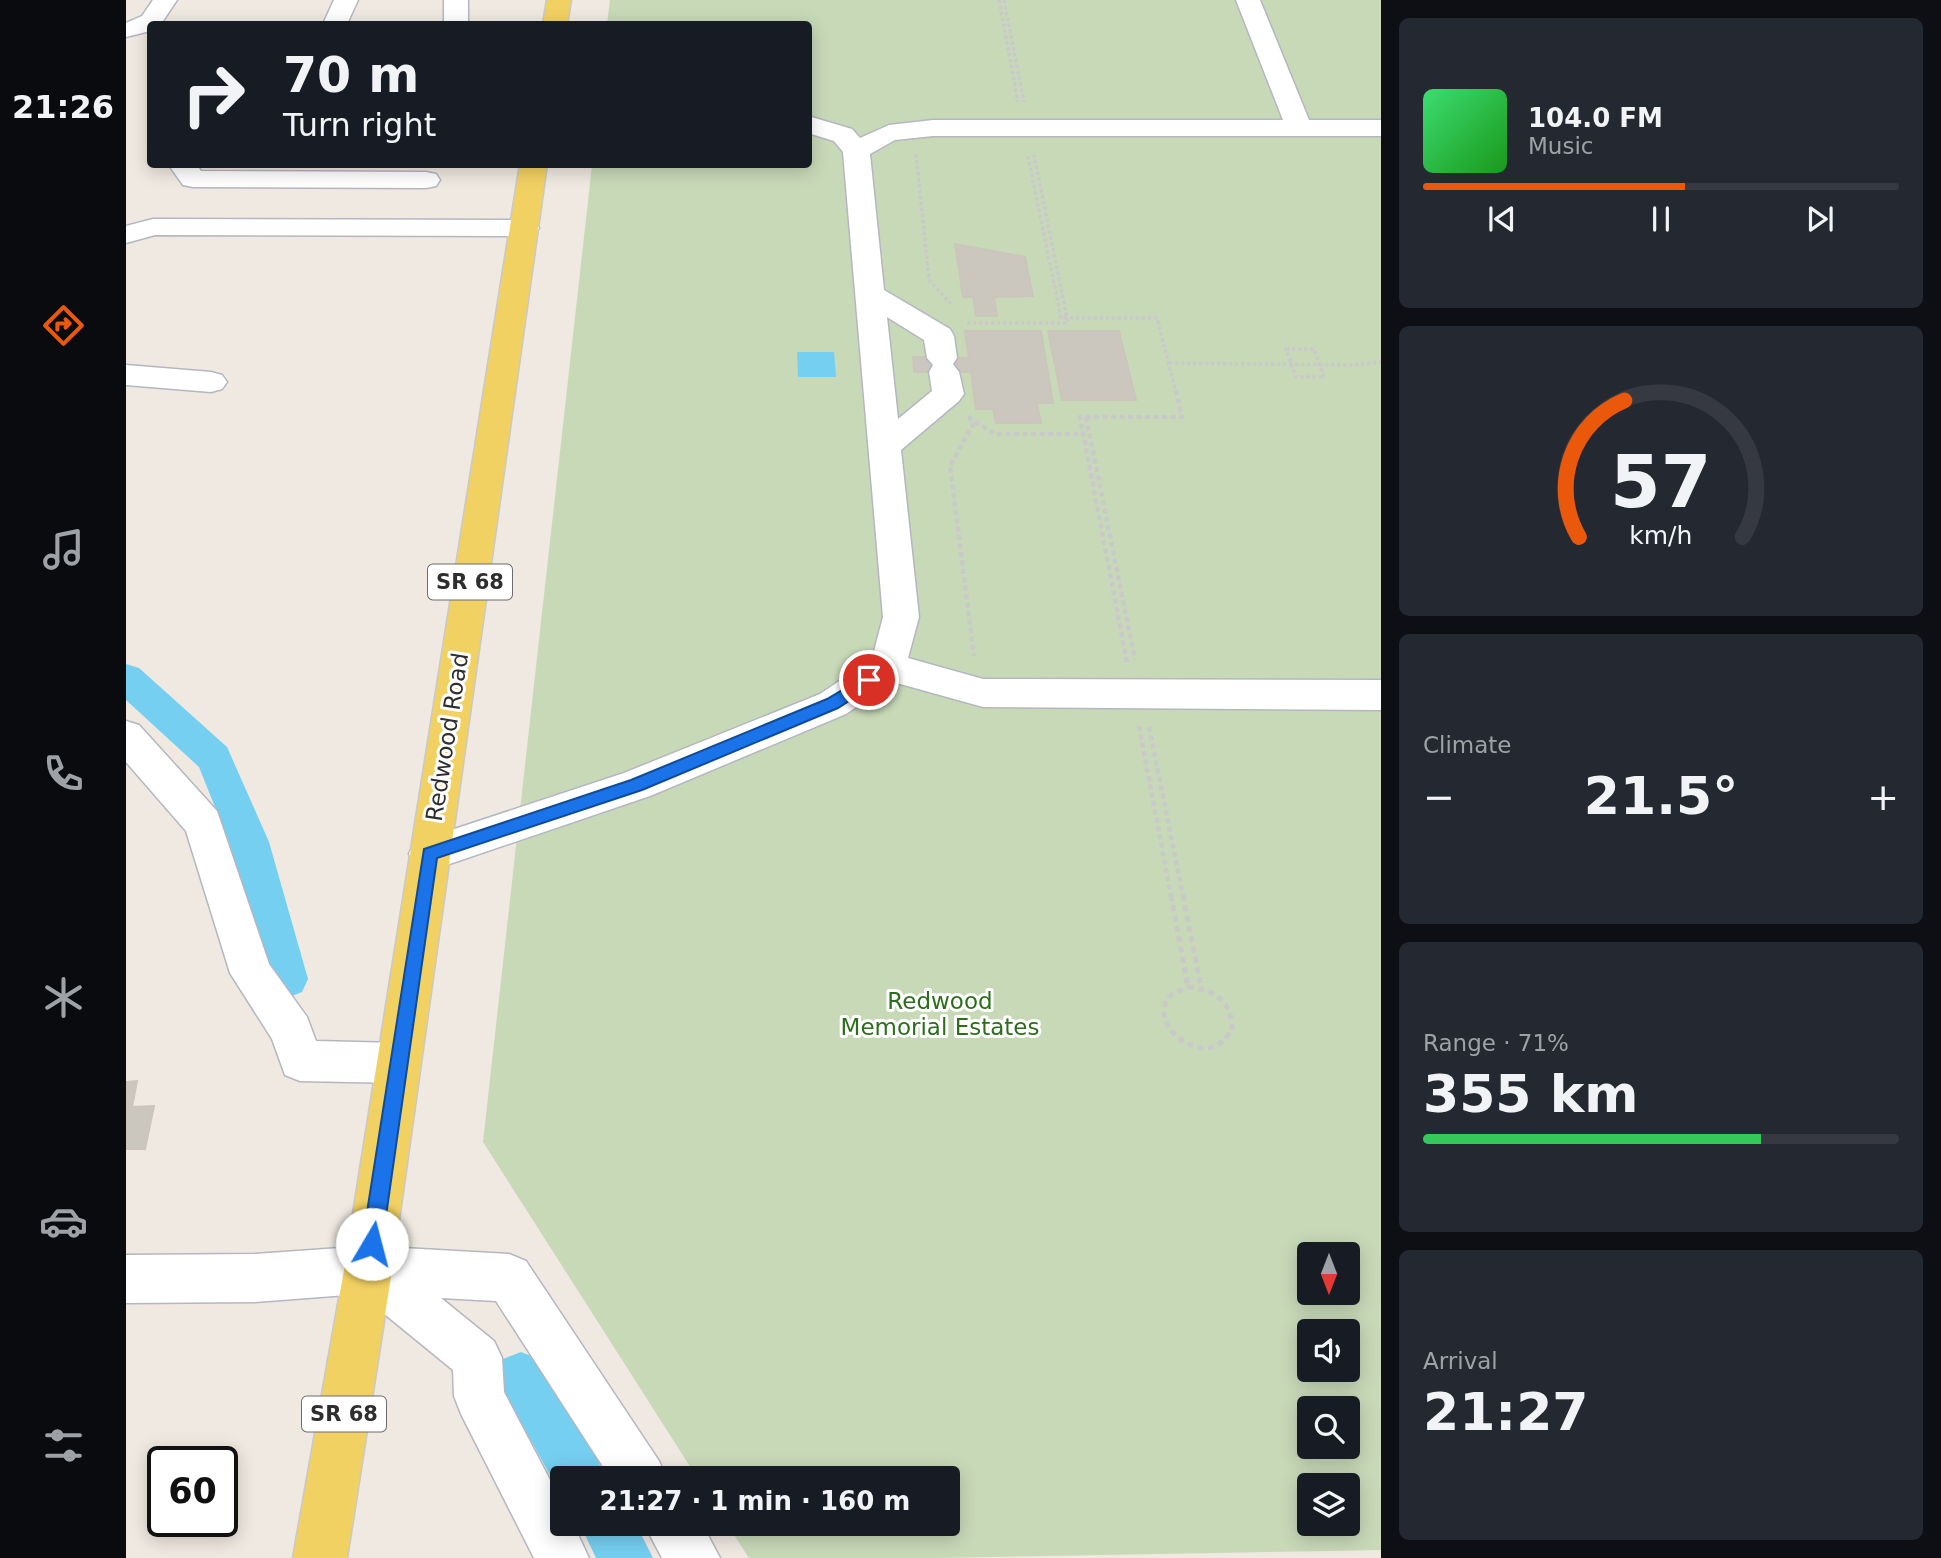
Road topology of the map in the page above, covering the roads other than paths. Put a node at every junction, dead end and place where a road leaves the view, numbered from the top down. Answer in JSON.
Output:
{"nodes":[{"id":1,"x":165,"y":0,"type":"edge"},
{"id":2,"x":346,"y":0,"type":"edge"},
{"id":3,"x":456,"y":0,"type":"edge"},
{"id":4,"x":559,"y":0,"type":"edge"},
{"id":5,"x":1248,"y":0,"type":"edge"},
{"id":6,"x":149,"y":21,"type":"edge"},
{"id":7,"x":336,"y":21,"type":"edge"},
{"id":8,"x":456,"y":21,"type":"edge"},
{"id":9,"x":556,"y":21,"type":"edge"},
{"id":10,"x":147,"y":22,"type":"edge"},
{"id":11,"x":126,"y":30,"type":"edge"},
{"id":12,"x":812,"y":126,"type":"edge"},
{"id":13,"x":1299,"y":128,"type":"junction"},
{"id":14,"x":1381,"y":128,"type":"edge"},
{"id":15,"x":850,"y":143,"type":"junction"},
{"id":16,"x":184,"y":168,"type":"edge"},
{"id":17,"x":533,"y":168,"type":"edge"},
{"id":18,"x":426,"y":180,"type":"dead end"},
{"id":19,"x":525,"y":228,"type":"junction"},
{"id":20,"x":126,"y":235,"type":"edge"},
{"id":21,"x":870,"y":294,"type":"junction"},
{"id":22,"x":126,"y":375,"type":"edge"},
{"id":23,"x":211,"y":382,"type":"dead end"},
{"id":24,"x":885,"y":446,"type":"junction"},
{"id":25,"x":888,"y":667,"type":"junction"},
{"id":26,"x":1381,"y":695,"type":"edge"},
{"id":27,"x":126,"y":736,"type":"edge"},
{"id":28,"x":429,"y":854,"type":"junction"},
{"id":29,"x":398,"y":1063,"type":"junction"},
{"id":30,"x":368,"y":1269,"type":"junction"},
{"id":31,"x":126,"y":1279,"type":"edge"},
{"id":32,"x":632,"y":1466,"type":"edge"},
{"id":33,"x":678,"y":1536,"type":"edge"},
{"id":34,"x":320,"y":1558,"type":"edge"},
{"id":35,"x":562,"y":1558,"type":"edge"},
{"id":36,"x":693,"y":1558,"type":"edge"}],
"edges":[{"from":1,"to":6,"type":"street"},
{"from":2,"to":7,"type":"street"},
{"from":3,"to":8,"type":"street"},
{"from":4,"to":9,"type":"main road"},
{"from":5,"to":13,"type":"street"},
{"from":10,"to":11,"type":"street"},
{"from":12,"to":15,"type":"street"},
{"from":13,"to":14,"type":"street"},
{"from":13,"to":15,"type":"street"},
{"from":15,"to":21,"type":"street"},
{"from":16,"to":18,"type":"street"},
{"from":17,"to":19,"type":"main road","name":"Redwood Road","number":"SR 68"},
{"from":19,"to":20,"type":"street"},
{"from":19,"to":28,"type":"main road","name":"Redwood Road","number":"SR 68"},
{"from":21,"to":24,"type":"street"},
{"from":21,"to":24,"type":"street"},
{"from":22,"to":23,"type":"street"},
{"from":24,"to":25,"type":"street"},
{"from":25,"to":26,"type":"street"},
{"from":25,"to":28,"type":"street"},
{"from":27,"to":29,"type":"street"},
{"from":28,"to":29,"type":"main road","name":"Redwood Road","number":"SR 68"},
{"from":29,"to":30,"type":"main road","name":"Redwood Road","number":"SR 68"},
{"from":30,"to":31,"type":"street"},
{"from":30,"to":32,"type":"street"},
{"from":30,"to":34,"type":"main road","name":"Redwood Road","number":"SR 68"},
{"from":30,"to":35,"type":"street"},
{"from":33,"to":36,"type":"street"}]}
